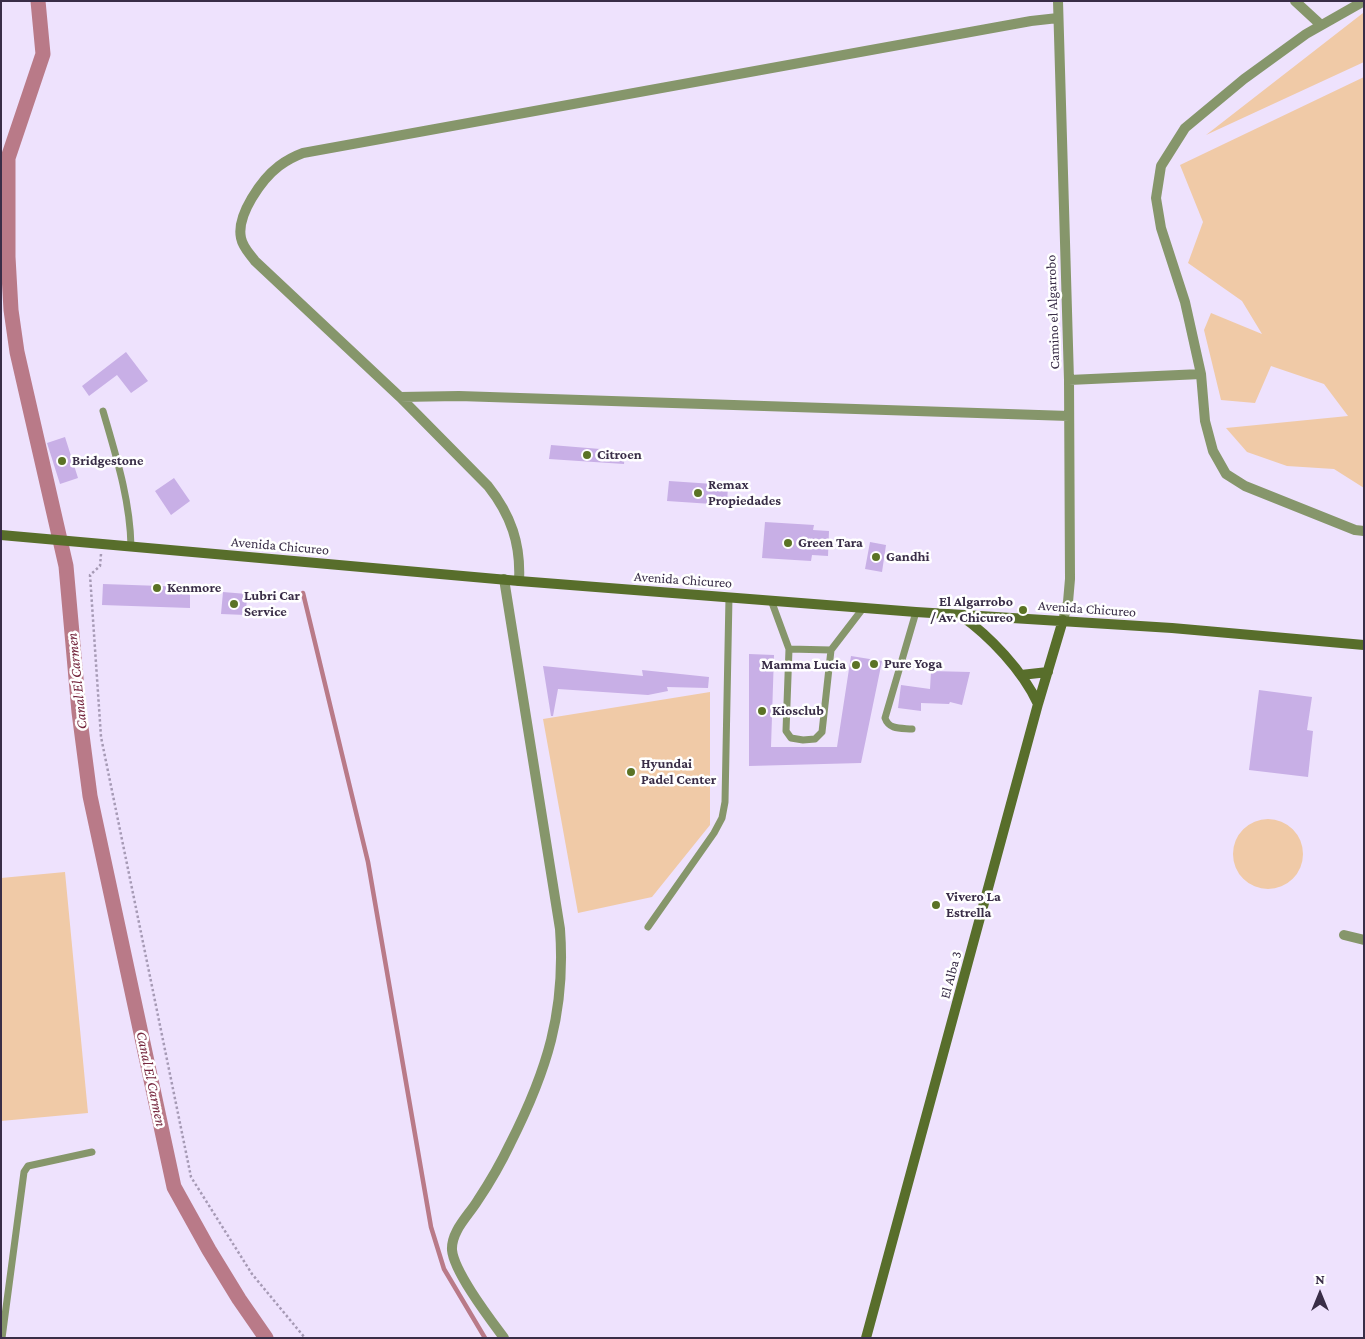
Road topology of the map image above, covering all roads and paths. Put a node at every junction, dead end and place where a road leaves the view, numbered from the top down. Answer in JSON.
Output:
{"nodes":[{"id":1,"x":1058,"y":1,"type":"edge"},
{"id":2,"x":1295,"y":1,"type":"edge"},
{"id":3,"x":1364,"y":1,"type":"edge"},
{"id":4,"x":1058,"y":18,"type":"junction"},
{"id":5,"x":1322,"y":25,"type":"junction"},
{"id":6,"x":1201,"y":374,"type":"junction"},
{"id":7,"x":1068,"y":380,"type":"junction"},
{"id":8,"x":400,"y":397,"type":"junction"},
{"id":9,"x":103,"y":411,"type":"dead end"},
{"id":10,"x":1069,"y":416,"type":"junction"},
{"id":11,"x":1364,"y":531,"type":"edge"},
{"id":12,"x":1,"y":536,"type":"edge"},
{"id":13,"x":103,"y":543,"type":"junction"},
{"id":14,"x":131,"y":546,"type":"junction"},
{"id":15,"x":504,"y":580,"type":"junction"},
{"id":16,"x":519,"y":581,"type":"junction"},
{"id":17,"x":728,"y":597,"type":"junction"},
{"id":18,"x":771,"y":600,"type":"junction"},
{"id":19,"x":864,"y":607,"type":"junction"},
{"id":20,"x":916,"y":612,"type":"junction"},
{"id":21,"x":959,"y":615,"type":"junction"},
{"id":22,"x":1063,"y":620,"type":"junction"},
{"id":23,"x":1364,"y":645,"type":"edge"},
{"id":24,"x":789,"y":649,"type":"junction"},
{"id":25,"x":831,"y":650,"type":"junction"},
{"id":26,"x":1048,"y":672,"type":"junction"},
{"id":27,"x":1021,"y":675,"type":"junction"},
{"id":28,"x":1038,"y":704,"type":"junction"},
{"id":29,"x":912,"y":729,"type":"dead end"},
{"id":30,"x":648,"y":927,"type":"dead end"},
{"id":31,"x":1344,"y":935,"type":"dead end"},
{"id":32,"x":1364,"y":940,"type":"edge"},
{"id":33,"x":92,"y":1152,"type":"dead end"},
{"id":34,"x":2,"y":1338,"type":"edge"},
{"id":35,"x":305,"y":1338,"type":"edge"},
{"id":36,"x":504,"y":1338,"type":"edge"},
{"id":37,"x":866,"y":1338,"type":"edge"}],
"edges":[{"from":1,"to":4,"type":"street","name":"Camino el Algarrobo"},
{"from":2,"to":5,"type":"street"},
{"from":3,"to":5,"type":"street"},
{"from":4,"to":7,"type":"street","name":"Camino el Algarrobo"},
{"from":4,"to":8,"type":"street"},
{"from":5,"to":6,"type":"street"},
{"from":6,"to":7,"type":"street"},
{"from":6,"to":11,"type":"street"},
{"from":7,"to":10,"type":"street","name":"Camino el Algarrobo"},
{"from":8,"to":10,"type":"street"},
{"from":8,"to":16,"type":"street"},
{"from":9,"to":14,"type":"lane"},
{"from":10,"to":22,"type":"street","name":"Camino el Algarrobo"},
{"from":12,"to":13,"type":"main road","name":"Avenida Chicureo"},
{"from":13,"to":14,"type":"main road","name":"Avenida Chicureo"},
{"from":13,"to":35,"type":"path"},
{"from":14,"to":15,"type":"main road","name":"Avenida Chicureo"},
{"from":15,"to":16,"type":"main road","name":"Avenida Chicureo"},
{"from":15,"to":36,"type":"street"},
{"from":16,"to":17,"type":"main road","name":"Avenida Chicureo"},
{"from":17,"to":18,"type":"main road","name":"Avenida Chicureo"},
{"from":17,"to":30,"type":"lane"},
{"from":18,"to":19,"type":"main road","name":"Avenida Chicureo"},
{"from":18,"to":24,"type":"lane"},
{"from":19,"to":20,"type":"main road","name":"Avenida Chicureo"},
{"from":19,"to":25,"type":"lane"},
{"from":20,"to":21,"type":"main road","name":"Avenida Chicureo"},
{"from":20,"to":29,"type":"lane"},
{"from":21,"to":22,"type":"main road","name":"Avenida Chicureo"},
{"from":21,"to":27,"type":"main road"},
{"from":22,"to":23,"type":"main road","name":"Avenida Chicureo"},
{"from":22,"to":26,"type":"main road","name":"El Alba 3"},
{"from":24,"to":25,"type":"lane"},
{"from":24,"to":25,"type":"lane"},
{"from":26,"to":27,"type":"main road"},
{"from":26,"to":28,"type":"main road","name":"El Alba 3"},
{"from":27,"to":28,"type":"main road"},
{"from":28,"to":37,"type":"main road","name":"El Alba 3"},
{"from":31,"to":32,"type":"street"},
{"from":33,"to":34,"type":"lane"}]}
